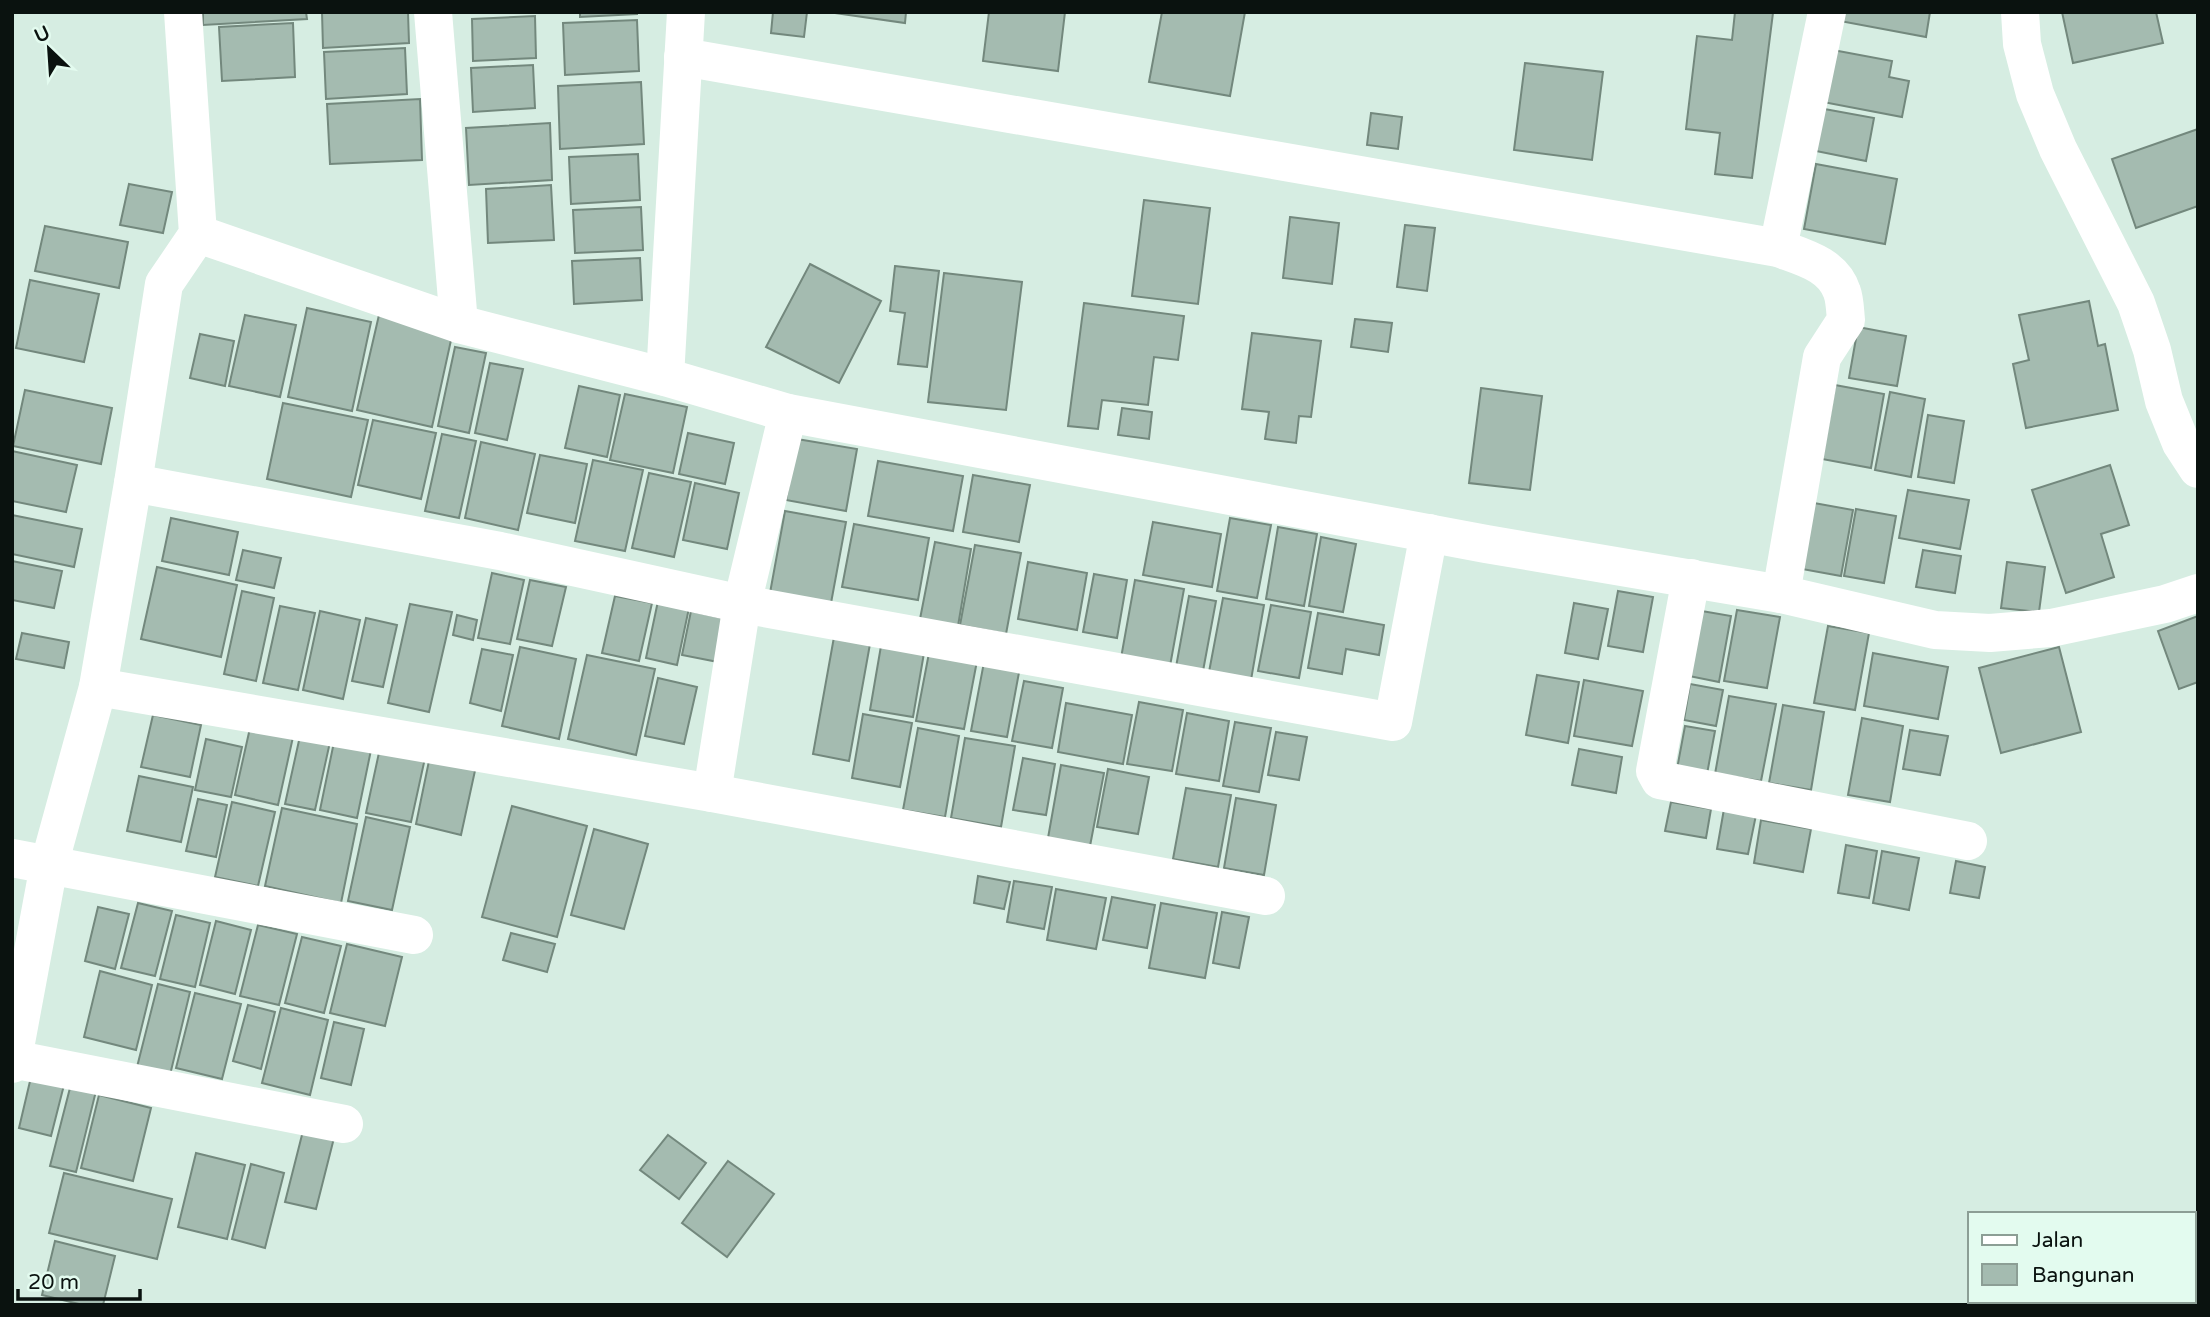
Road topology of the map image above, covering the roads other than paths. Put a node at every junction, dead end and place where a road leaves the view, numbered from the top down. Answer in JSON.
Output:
{"nodes":[{"id":1,"x":183,"y":12,"type":"edge"},
{"id":2,"x":433,"y":12,"type":"edge"},
{"id":3,"x":686,"y":12,"type":"edge"},
{"id":4,"x":1826,"y":12,"type":"edge"},
{"id":5,"x":2020,"y":12,"type":"edge"},
{"id":6,"x":683,"y":57,"type":"junction"},
{"id":7,"x":198,"y":233,"type":"junction"},
{"id":8,"x":1778,"y":248,"type":"junction"},
{"id":9,"x":459,"y":324,"type":"junction"},
{"id":10,"x":665,"y":377,"type":"junction"},
{"id":11,"x":788,"y":413,"type":"junction"},
{"id":12,"x":2198,"y":469,"type":"edge"},
{"id":13,"x":133,"y":483,"type":"junction"},
{"id":14,"x":1429,"y":533,"type":"junction"},
{"id":15,"x":1691,"y":578,"type":"junction"},
{"id":16,"x":2198,"y":593,"type":"edge"},
{"id":17,"x":1781,"y":594,"type":"junction"},
{"id":18,"x":742,"y":604,"type":"junction"},
{"id":19,"x":97,"y":687,"type":"junction"},
{"id":20,"x":712,"y":793,"type":"junction"},
{"id":21,"x":1968,"y":841,"type":"dead end"},
{"id":22,"x":12,"y":858,"type":"edge"},
{"id":23,"x":49,"y":865,"type":"junction"},
{"id":24,"x":1266,"y":896,"type":"dead end"},
{"id":25,"x":414,"y":935,"type":"dead end"},
{"id":26,"x":13,"y":1061,"type":"edge"},
{"id":27,"x":344,"y":1124,"type":"dead end"}],
"edges":[{"from":1,"to":7,"type":"street"},
{"from":2,"to":9,"type":"street"},
{"from":3,"to":6,"type":"street"},
{"from":4,"to":8,"type":"street"},
{"from":5,"to":12,"type":"street"},
{"from":6,"to":8,"type":"street"},
{"from":6,"to":10,"type":"street"},
{"from":7,"to":9,"type":"street"},
{"from":7,"to":13,"type":"street"},
{"from":8,"to":17,"type":"street"},
{"from":9,"to":10,"type":"street"},
{"from":10,"to":11,"type":"street"},
{"from":11,"to":14,"type":"street"},
{"from":11,"to":18,"type":"street"},
{"from":13,"to":18,"type":"street"},
{"from":13,"to":19,"type":"street"},
{"from":14,"to":15,"type":"street"},
{"from":14,"to":18,"type":"street"},
{"from":15,"to":17,"type":"street"},
{"from":15,"to":21,"type":"street"},
{"from":16,"to":17,"type":"street"},
{"from":18,"to":20,"type":"street"},
{"from":19,"to":20,"type":"street"},
{"from":19,"to":23,"type":"street"},
{"from":20,"to":24,"type":"street"},
{"from":22,"to":23,"type":"street"},
{"from":23,"to":25,"type":"street"},
{"from":23,"to":26,"type":"street"},
{"from":26,"to":27,"type":"street"}]}
